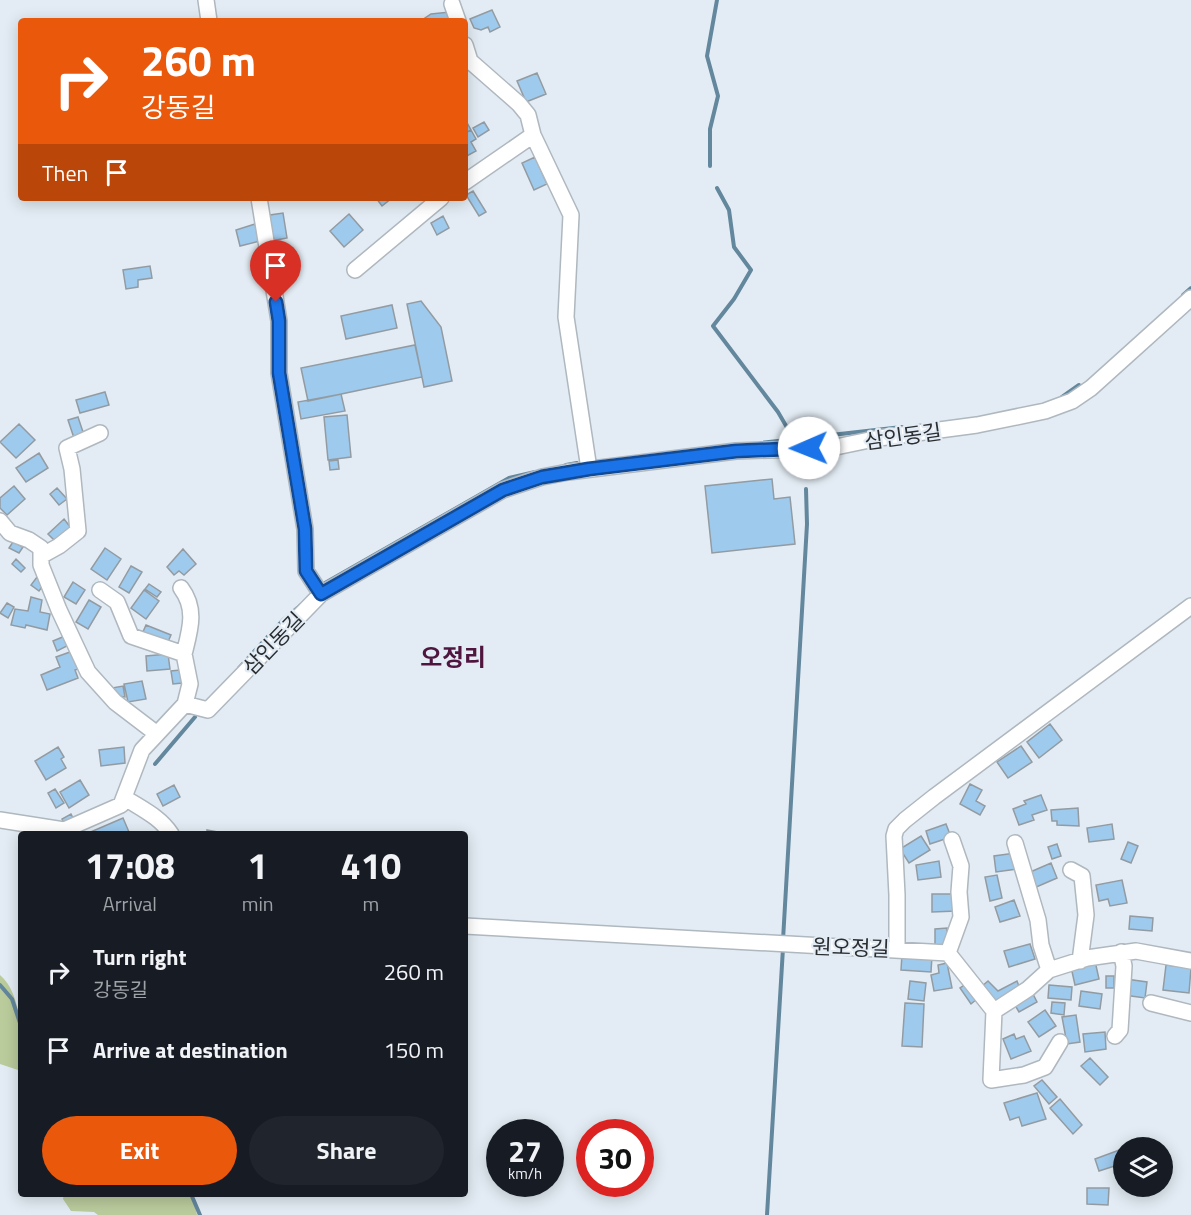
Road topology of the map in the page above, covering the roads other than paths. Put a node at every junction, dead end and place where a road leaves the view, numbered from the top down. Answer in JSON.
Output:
{"nodes":[{"id":1,"x":206,"y":0,"type":"edge"},
{"id":2,"x":453,"y":4,"type":"dead end"},
{"id":3,"x":209,"y":18,"type":"edge"},
{"id":4,"x":457,"y":18,"type":"edge"},
{"id":5,"x":468,"y":55,"type":"edge"},
{"id":6,"x":533,"y":135,"type":"junction"},
{"id":7,"x":468,"y":180,"type":"edge"},
{"id":8,"x":259,"y":201,"type":"edge"},
{"id":9,"x":437,"y":201,"type":"edge"},
{"id":10,"x":355,"y":270,"type":"dead end"},
{"id":11,"x":1191,"y":298,"type":"edge"},
{"id":12,"x":100,"y":433,"type":"dead end"},
{"id":13,"x":589,"y":469,"type":"junction"},
{"id":14,"x":0,"y":521,"type":"edge"},
{"id":15,"x":41,"y":556,"type":"junction"},
{"id":16,"x":181,"y":588,"type":"dead end"},
{"id":17,"x":100,"y":590,"type":"dead end"},
{"id":18,"x":321,"y":594,"type":"junction"},
{"id":19,"x":1191,"y":606,"type":"edge"},
{"id":20,"x":184,"y":654,"type":"junction"},
{"id":21,"x":185,"y":704,"type":"junction"},
{"id":22,"x":157,"y":734,"type":"junction"},
{"id":23,"x":125,"y":798,"type":"junction"},
{"id":24,"x":0,"y":820,"type":"edge"},
{"id":25,"x":169,"y":831,"type":"edge"},
{"id":26,"x":952,"y":840,"type":"dead end"},
{"id":27,"x":1015,"y":843,"type":"dead end"},
{"id":28,"x":1071,"y":870,"type":"dead end"},
{"id":29,"x":468,"y":926,"type":"edge"},
{"id":30,"x":897,"y":949,"type":"junction"},
{"id":31,"x":1121,"y":952,"type":"junction"},
{"id":32,"x":948,"y":953,"type":"junction"},
{"id":33,"x":1080,"y":961,"type":"junction"},
{"id":34,"x":1191,"y":961,"type":"edge"},
{"id":35,"x":1049,"y":970,"type":"junction"},
{"id":36,"x":1151,"y":1003,"type":"dead end"},
{"id":37,"x":994,"y":1011,"type":"junction"},
{"id":38,"x":1191,"y":1013,"type":"edge"},
{"id":39,"x":1115,"y":1036,"type":"dead end"},
{"id":40,"x":1060,"y":1042,"type":"dead end"}],
"edges":[{"from":1,"to":3,"type":"street"},
{"from":2,"to":4,"type":"street"},
{"from":5,"to":6,"type":"street"},
{"from":6,"to":7,"type":"street"},
{"from":6,"to":13,"type":"street"},
{"from":8,"to":18,"type":"street"},
{"from":9,"to":10,"type":"street"},
{"from":11,"to":13,"type":"street","name":"삼인동길"},
{"from":12,"to":15,"type":"street"},
{"from":13,"to":18,"type":"street","name":"삼인동길"},
{"from":14,"to":15,"type":"street"},
{"from":15,"to":22,"type":"street"},
{"from":16,"to":20,"type":"street"},
{"from":17,"to":20,"type":"street"},
{"from":18,"to":21,"type":"street","name":"삼인동길"},
{"from":19,"to":30,"type":"street"},
{"from":20,"to":21,"type":"street"},
{"from":21,"to":22,"type":"street"},
{"from":22,"to":23,"type":"street"},
{"from":23,"to":24,"type":"street"},
{"from":23,"to":25,"type":"street"},
{"from":26,"to":32,"type":"street"},
{"from":27,"to":35,"type":"street"},
{"from":28,"to":33,"type":"street"},
{"from":29,"to":30,"type":"street","name":"원오정길"},
{"from":30,"to":32,"type":"street","name":"원오정길"},
{"from":31,"to":33,"type":"street"},
{"from":31,"to":34,"type":"street"},
{"from":31,"to":39,"type":"street"},
{"from":32,"to":37,"type":"street"},
{"from":33,"to":35,"type":"street"},
{"from":35,"to":37,"type":"street"},
{"from":36,"to":38,"type":"street"},
{"from":37,"to":40,"type":"street"}]}
